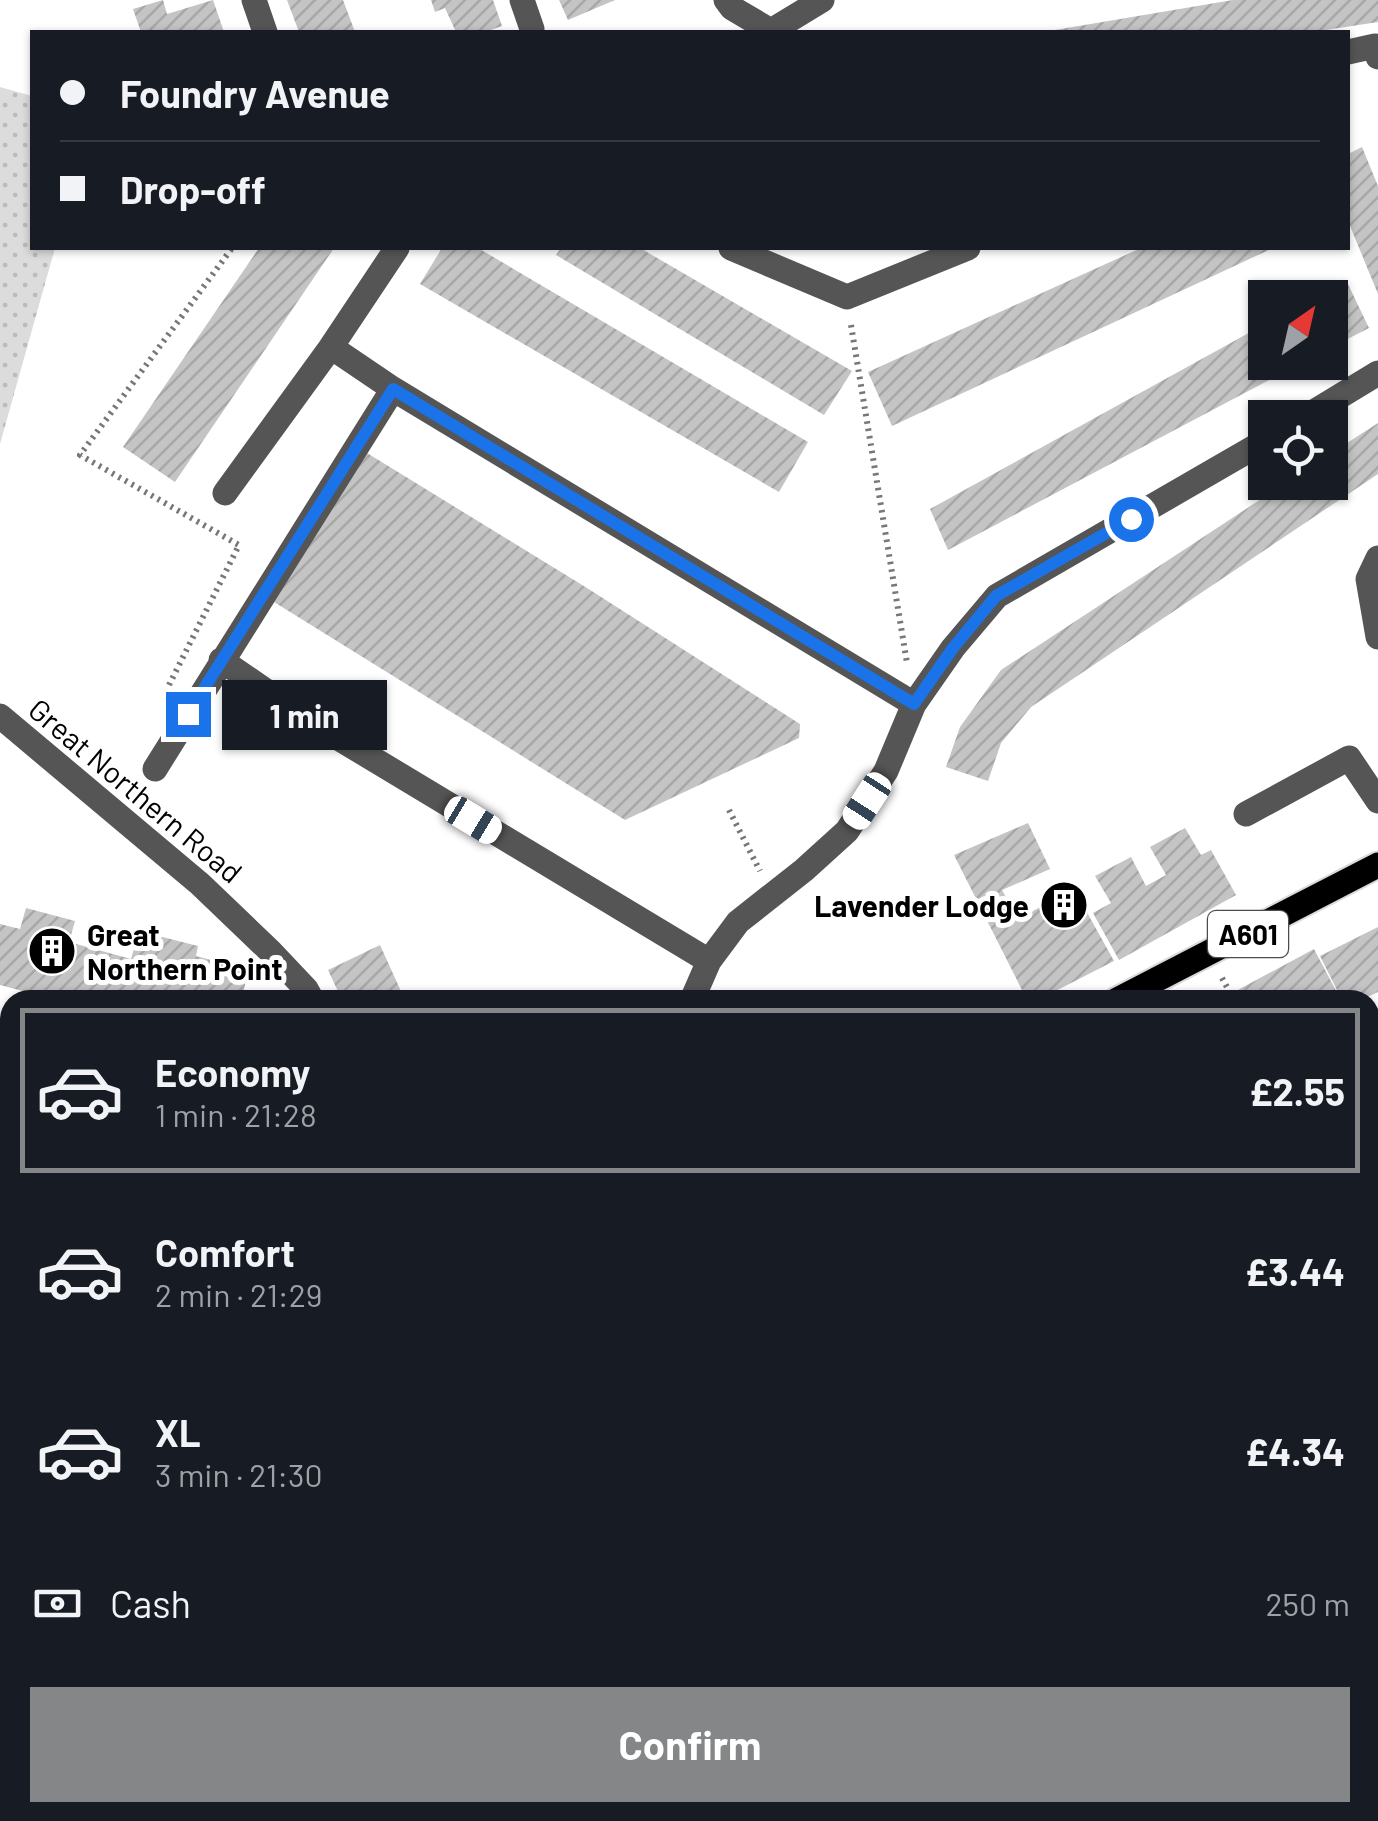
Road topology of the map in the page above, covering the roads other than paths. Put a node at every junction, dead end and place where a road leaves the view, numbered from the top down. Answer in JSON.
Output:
{"nodes":[{"id":1,"x":254,"y":0,"type":"edge"},
{"id":2,"x":522,"y":0,"type":"edge"},
{"id":3,"x":726,"y":0,"type":"edge"},
{"id":4,"x":822,"y":0,"type":"edge"},
{"id":5,"x":532,"y":29,"type":"dead end"},
{"id":6,"x":265,"y":30,"type":"edge"},
{"id":7,"x":768,"y":30,"type":"edge"},
{"id":8,"x":774,"y":30,"type":"edge"},
{"id":9,"x":1350,"y":52,"type":"edge"},
{"id":10,"x":1378,"y":57,"type":"edge"},
{"id":11,"x":396,"y":250,"type":"edge"},
{"id":12,"x":736,"y":250,"type":"edge"},
{"id":13,"x":963,"y":250,"type":"edge"},
{"id":14,"x":331,"y":347,"type":"junction"},
{"id":15,"x":1378,"y":372,"type":"edge"},
{"id":16,"x":393,"y":389,"type":"junction"},
{"id":17,"x":1333,"y":400,"type":"edge"},
{"id":18,"x":1248,"y":451,"type":"edge"},
{"id":19,"x":225,"y":493,"type":"dead end"},
{"id":20,"x":1378,"y":558,"type":"edge"},
{"id":21,"x":1378,"y":637,"type":"edge"},
{"id":22,"x":221,"y":660,"type":"junction"},
{"id":23,"x":914,"y":704,"type":"junction"},
{"id":24,"x":0,"y":716,"type":"edge"},
{"id":25,"x":155,"y":769,"type":"dead end"},
{"id":26,"x":1378,"y":801,"type":"edge"},
{"id":27,"x":1246,"y":814,"type":"dead end"},
{"id":28,"x":1378,"y":864,"type":"edge"},
{"id":29,"x":709,"y":961,"type":"junction"},
{"id":30,"x":307,"y":990,"type":"edge"},
{"id":31,"x":698,"y":990,"type":"edge"},
{"id":32,"x":1136,"y":990,"type":"edge"}],
"edges":[{"from":1,"to":6,"type":"street"},
{"from":2,"to":5,"type":"street"},
{"from":3,"to":7,"type":"street"},
{"from":4,"to":8,"type":"street"},
{"from":9,"to":10,"type":"street"},
{"from":11,"to":14,"type":"street"},
{"from":12,"to":13,"type":"street"},
{"from":14,"to":16,"type":"street"},
{"from":14,"to":19,"type":"street"},
{"from":15,"to":17,"type":"street"},
{"from":16,"to":22,"type":"street"},
{"from":16,"to":23,"type":"street"},
{"from":18,"to":23,"type":"street"},
{"from":20,"to":21,"type":"street"},
{"from":22,"to":25,"type":"street"},
{"from":22,"to":29,"type":"street"},
{"from":23,"to":29,"type":"street"},
{"from":24,"to":30,"type":"street","name":"Great Northern Road"},
{"from":26,"to":27,"type":"street"},
{"from":28,"to":32,"type":"main road","number":"A601"},
{"from":29,"to":31,"type":"street"}]}
